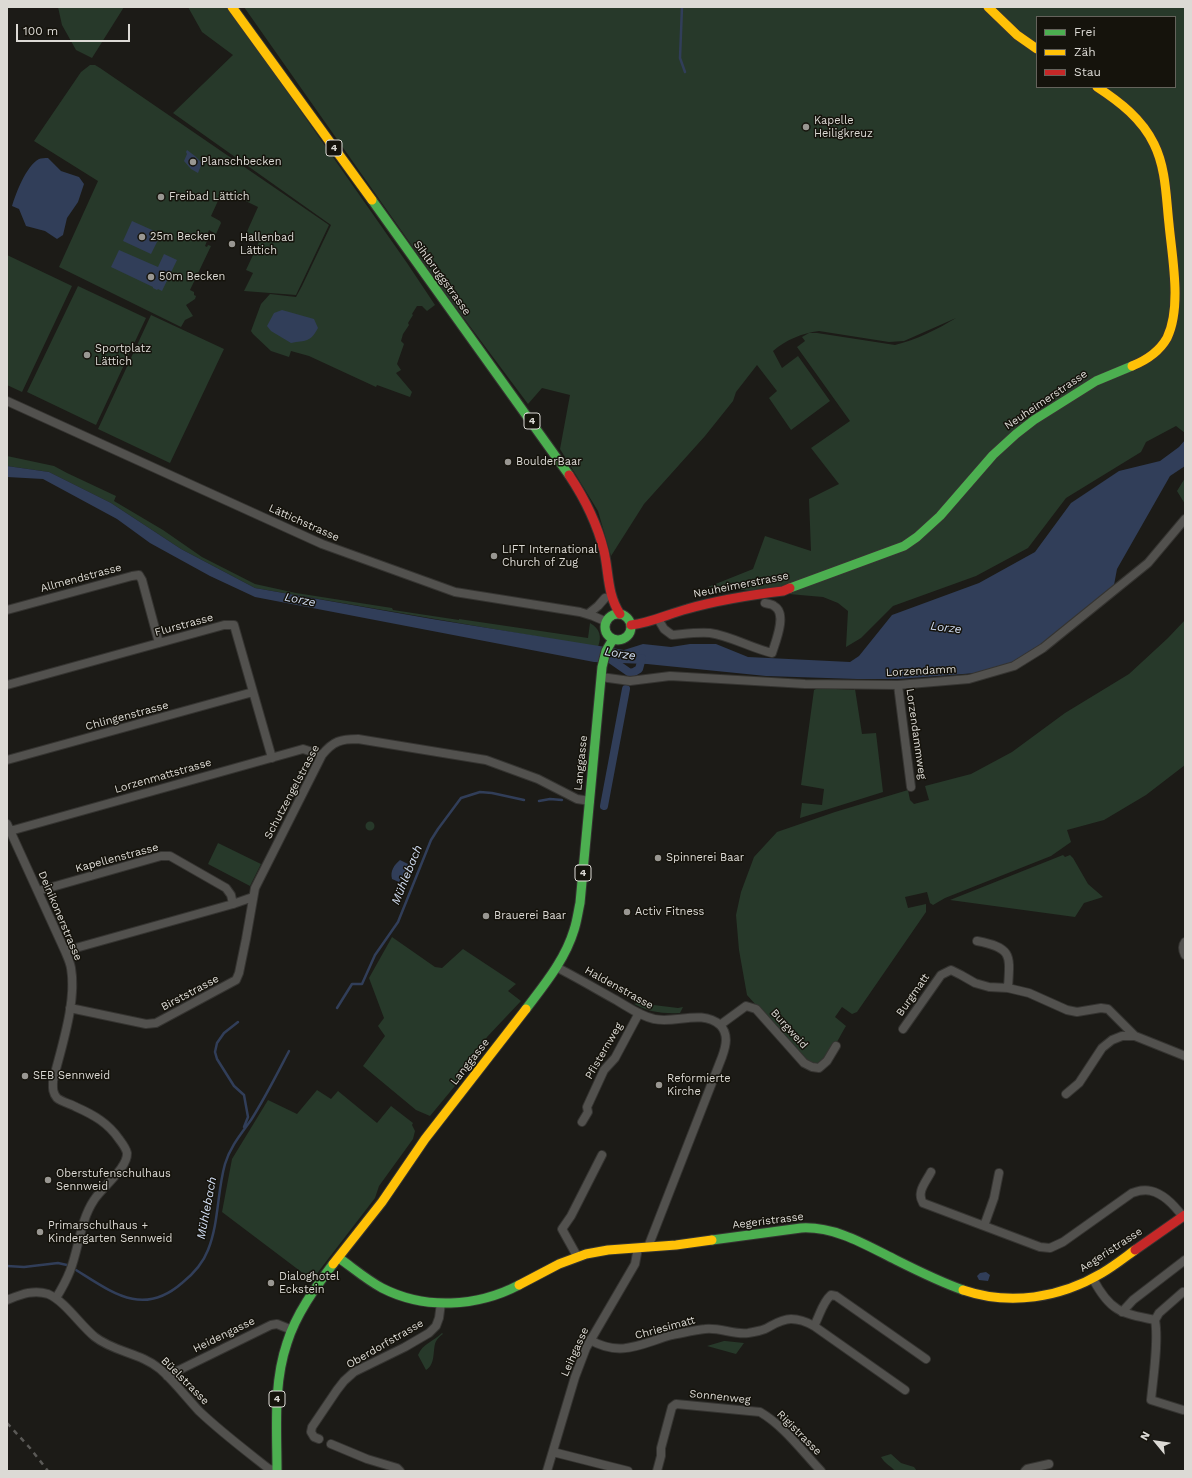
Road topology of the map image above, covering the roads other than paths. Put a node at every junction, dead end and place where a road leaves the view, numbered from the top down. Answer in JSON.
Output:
{"nodes":[{"id":1,"x":232,"y":7,"type":"edge"},
{"id":2,"x":988,"y":7,"type":"edge"},
{"id":3,"x":1036,"y":48,"type":"edge"},
{"id":4,"x":1098,"y":88,"type":"edge"},
{"id":5,"x":7,"y":401,"type":"edge"},
{"id":6,"x":1185,"y":519,"type":"edge"},
{"id":7,"x":606,"y":575,"type":"junction"},
{"id":8,"x":605,"y":598,"type":"junction"},
{"id":9,"x":765,"y":603,"type":"dead end"},
{"id":10,"x":7,"y":610,"type":"edge"},
{"id":11,"x":588,"y":614,"type":"junction"},
{"id":12,"x":620,"y":614,"type":"junction"},
{"id":13,"x":609,"y":619,"type":"junction"},
{"id":14,"x":658,"y":619,"type":"junction"},
{"id":15,"x":631,"y":625,"type":"junction"},
{"id":16,"x":159,"y":642,"type":"junction"},
{"id":17,"x":611,"y":642,"type":"junction"},
{"id":18,"x":601,"y":677,"type":"junction"},
{"id":19,"x":7,"y":685,"type":"edge"},
{"id":20,"x":898,"y":685,"type":"junction"},
{"id":21,"x":253,"y":692,"type":"junction"},
{"id":22,"x":322,"y":755,"type":"junction"},
{"id":23,"x":272,"y":758,"type":"junction"},
{"id":24,"x":7,"y":760,"type":"edge"},
{"id":25,"x":911,"y":787,"type":"dead end"},
{"id":26,"x":590,"y":801,"type":"junction"},
{"id":27,"x":8,"y":827,"type":"edge"},
{"id":28,"x":38,"y":891,"type":"junction"},
{"id":29,"x":253,"y":897,"type":"junction"},
{"id":30,"x":233,"y":904,"type":"junction"},
{"id":31,"x":977,"y":941,"type":"dead end"},
{"id":32,"x":1185,"y":942,"type":"edge"},
{"id":33,"x":65,"y":951,"type":"junction"},
{"id":34,"x":1185,"y":955,"type":"edge"},
{"id":35,"x":556,"y":967,"type":"junction"},
{"id":36,"x":1008,"y":988,"type":"junction"},
{"id":37,"x":70,"y":1008,"type":"junction"},
{"id":38,"x":638,"y":1014,"type":"junction"},
{"id":39,"x":720,"y":1025,"type":"junction"},
{"id":40,"x":903,"y":1028,"type":"dead end"},
{"id":41,"x":1135,"y":1036,"type":"junction"},
{"id":42,"x":836,"y":1046,"type":"dead end"},
{"id":43,"x":1185,"y":1056,"type":"edge"},
{"id":44,"x":1066,"y":1094,"type":"dead end"},
{"id":45,"x":582,"y":1122,"type":"dead end"},
{"id":46,"x":602,"y":1155,"type":"dead end"},
{"id":47,"x":931,"y":1172,"type":"dead end"},
{"id":48,"x":1000,"y":1173,"type":"dead end"},
{"id":49,"x":1184,"y":1216,"type":"edge"},
{"id":50,"x":984,"y":1226,"type":"junction"},
{"id":51,"x":643,"y":1248,"type":"junction"},
{"id":52,"x":577,"y":1256,"type":"junction"},
{"id":53,"x":339,"y":1258,"type":"junction"},
{"id":54,"x":1184,"y":1260,"type":"edge"},
{"id":55,"x":1093,"y":1279,"type":"junction"},
{"id":56,"x":1183,"y":1292,"type":"dead end"},
{"id":57,"x":56,"y":1298,"type":"junction"},
{"id":58,"x":7,"y":1300,"type":"edge"},
{"id":59,"x":441,"y":1303,"type":"junction"},
{"id":60,"x":1122,"y":1312,"type":"junction"},
{"id":61,"x":1154,"y":1320,"type":"junction"},
{"id":62,"x":814,"y":1326,"type":"junction"},
{"id":63,"x":292,"y":1330,"type":"junction"},
{"id":64,"x":590,"y":1340,"type":"junction"},
{"id":65,"x":926,"y":1359,"type":"dead end"},
{"id":66,"x":168,"y":1376,"type":"junction"},
{"id":67,"x":905,"y":1390,"type":"dead end"},
{"id":68,"x":1183,"y":1410,"type":"dead end"},
{"id":69,"x":760,"y":1412,"type":"joint"},
{"id":70,"x":319,"y":1438,"type":"dead end"},
{"id":71,"x":331,"y":1444,"type":"dead end"},
{"id":72,"x":553,"y":1452,"type":"junction"},
{"id":73,"x":1049,"y":1464,"type":"dead end"},
{"id":74,"x":262,"y":1468,"type":"edge"},
{"id":75,"x":277,"y":1471,"type":"edge"},
{"id":76,"x":400,"y":1471,"type":"edge"},
{"id":77,"x":548,"y":1471,"type":"edge"},
{"id":78,"x":628,"y":1471,"type":"edge"},
{"id":79,"x":657,"y":1471,"type":"edge"},
{"id":80,"x":821,"y":1471,"type":"edge"},
{"id":81,"x":1025,"y":1471,"type":"edge"}],
"edges":[{"from":1,"to":7,"type":"street","name":"Sihlbruggstrasse","number":"4"},
{"from":2,"to":3,"type":"street"},
{"from":4,"to":14,"type":"street","name":"Neuheimerstrasse"},
{"from":5,"to":11,"type":"street","name":"Lättichstrasse"},
{"from":6,"to":20,"type":"street","name":"Lorzendamm"},
{"from":7,"to":8,"type":"street","name":"Sihlbruggstrasse","number":"4"},
{"from":7,"to":12,"type":"street","name":"Sihlbruggstrasse","number":"4"},
{"from":8,"to":11,"type":"street"},
{"from":8,"to":13,"type":"street","name":"Sihlbruggstrasse","number":"4"},
{"from":9,"to":14,"type":"street"},
{"from":10,"to":16,"type":"street","name":"Allmendstrasse"},
{"from":11,"to":13,"type":"street","name":"Lättichstrasse"},
{"from":12,"to":13,"type":"street"},
{"from":12,"to":15,"type":"street"},
{"from":13,"to":17,"type":"street"},
{"from":14,"to":15,"type":"street","name":"Neuheimerstrasse"},
{"from":15,"to":17,"type":"street"},
{"from":16,"to":19,"type":"street","name":"Flurstrasse"},
{"from":16,"to":21,"type":"street","name":"Flurstrasse"},
{"from":17,"to":18,"type":"street","name":"Langgasse","number":"4"},
{"from":18,"to":20,"type":"street","name":"Lorzendamm"},
{"from":18,"to":26,"type":"street","name":"Langgasse","number":"4"},
{"from":20,"to":25,"type":"street","name":"Lorzendammweg"},
{"from":21,"to":23,"type":"street","name":"Flurstrasse"},
{"from":21,"to":24,"type":"street","name":"Chlingenstrasse"},
{"from":22,"to":23,"type":"street","name":"Lorzenmattstrasse"},
{"from":22,"to":26,"type":"street","name":"Schutzengelstrasse"},
{"from":22,"to":29,"type":"street","name":"Schutzengelstrasse"},
{"from":23,"to":27,"type":"street","name":"Lorzenmattstrasse"},
{"from":26,"to":35,"type":"street","name":"Langgasse","number":"4"},
{"from":27,"to":28,"type":"street","name":"Deinikonerstrasse"},
{"from":28,"to":30,"type":"street","name":"Kapellenstrasse"},
{"from":28,"to":33,"type":"street","name":"Deinikonerstrasse"},
{"from":29,"to":30,"type":"street"},
{"from":29,"to":37,"type":"street","name":"Birststrasse"},
{"from":30,"to":33,"type":"street"},
{"from":31,"to":36,"type":"street"},
{"from":32,"to":34,"type":"street"},
{"from":33,"to":37,"type":"street","name":"Deinikonerstrasse"},
{"from":35,"to":38,"type":"street","name":"Haldenstrasse"},
{"from":35,"to":53,"type":"street","name":"Langgasse","number":"4"},
{"from":36,"to":40,"type":"street","name":"Burgmatt"},
{"from":36,"to":41,"type":"street","name":"Burgmatt"},
{"from":37,"to":57,"type":"street","name":"Deinikonerstrasse"},
{"from":38,"to":39,"type":"street","name":"Haldenstrasse"},
{"from":38,"to":45,"type":"street","name":"Pfisternweg"},
{"from":39,"to":42,"type":"street","name":"Burgweid"},
{"from":39,"to":51,"type":"street","name":"Leihgasse"},
{"from":41,"to":43,"type":"street","name":"Burgmatt"},
{"from":41,"to":44,"type":"street","name":"Burgmatt"},
{"from":46,"to":52,"type":"street"},
{"from":47,"to":50,"type":"street"},
{"from":48,"to":50,"type":"street"},
{"from":49,"to":50,"type":"street"},
{"from":49,"to":55,"type":"street","name":"Aegeristrasse"},
{"from":51,"to":52,"type":"street","name":"Aegeristrasse"},
{"from":51,"to":55,"type":"street","name":"Aegeristrasse"},
{"from":51,"to":64,"type":"street","name":"Leihgasse"},
{"from":52,"to":59,"type":"street","name":"Aegeristrasse"},
{"from":53,"to":59,"type":"street","name":"Aegeristrasse"},
{"from":53,"to":63,"type":"street","name":"Langgasse","number":"4"},
{"from":54,"to":60,"type":"street"},
{"from":55,"to":60,"type":"street"},
{"from":56,"to":61,"type":"street"},
{"from":57,"to":58,"type":"street"},
{"from":57,"to":66,"type":"street","name":"Büelstrasse"},
{"from":59,"to":70,"type":"street","name":"Oberdorfstrasse"},
{"from":60,"to":61,"type":"street"},
{"from":61,"to":68,"type":"street"},
{"from":62,"to":64,"type":"street","name":"Chriesimatt"},
{"from":62,"to":65,"type":"street"},
{"from":62,"to":67,"type":"street","name":"Chriesimatt"},
{"from":63,"to":66,"type":"street","name":"Heidengasse"},
{"from":63,"to":75,"type":"street","name":"Langgasse","number":"4"},
{"from":64,"to":72,"type":"street","name":"Leihgasse"},
{"from":66,"to":74,"type":"street","name":"Büelstrasse"},
{"from":69,"to":79,"type":"street","name":"Sonnenweg"},
{"from":69,"to":80,"type":"street","name":"Rigistrasse"},
{"from":71,"to":76,"type":"street"},
{"from":72,"to":77,"type":"street","name":"Leihgasse"},
{"from":72,"to":78,"type":"street"},
{"from":73,"to":81,"type":"street"},
{"from":74,"to":75,"type":"street","name":"Büelstrasse"}]}
